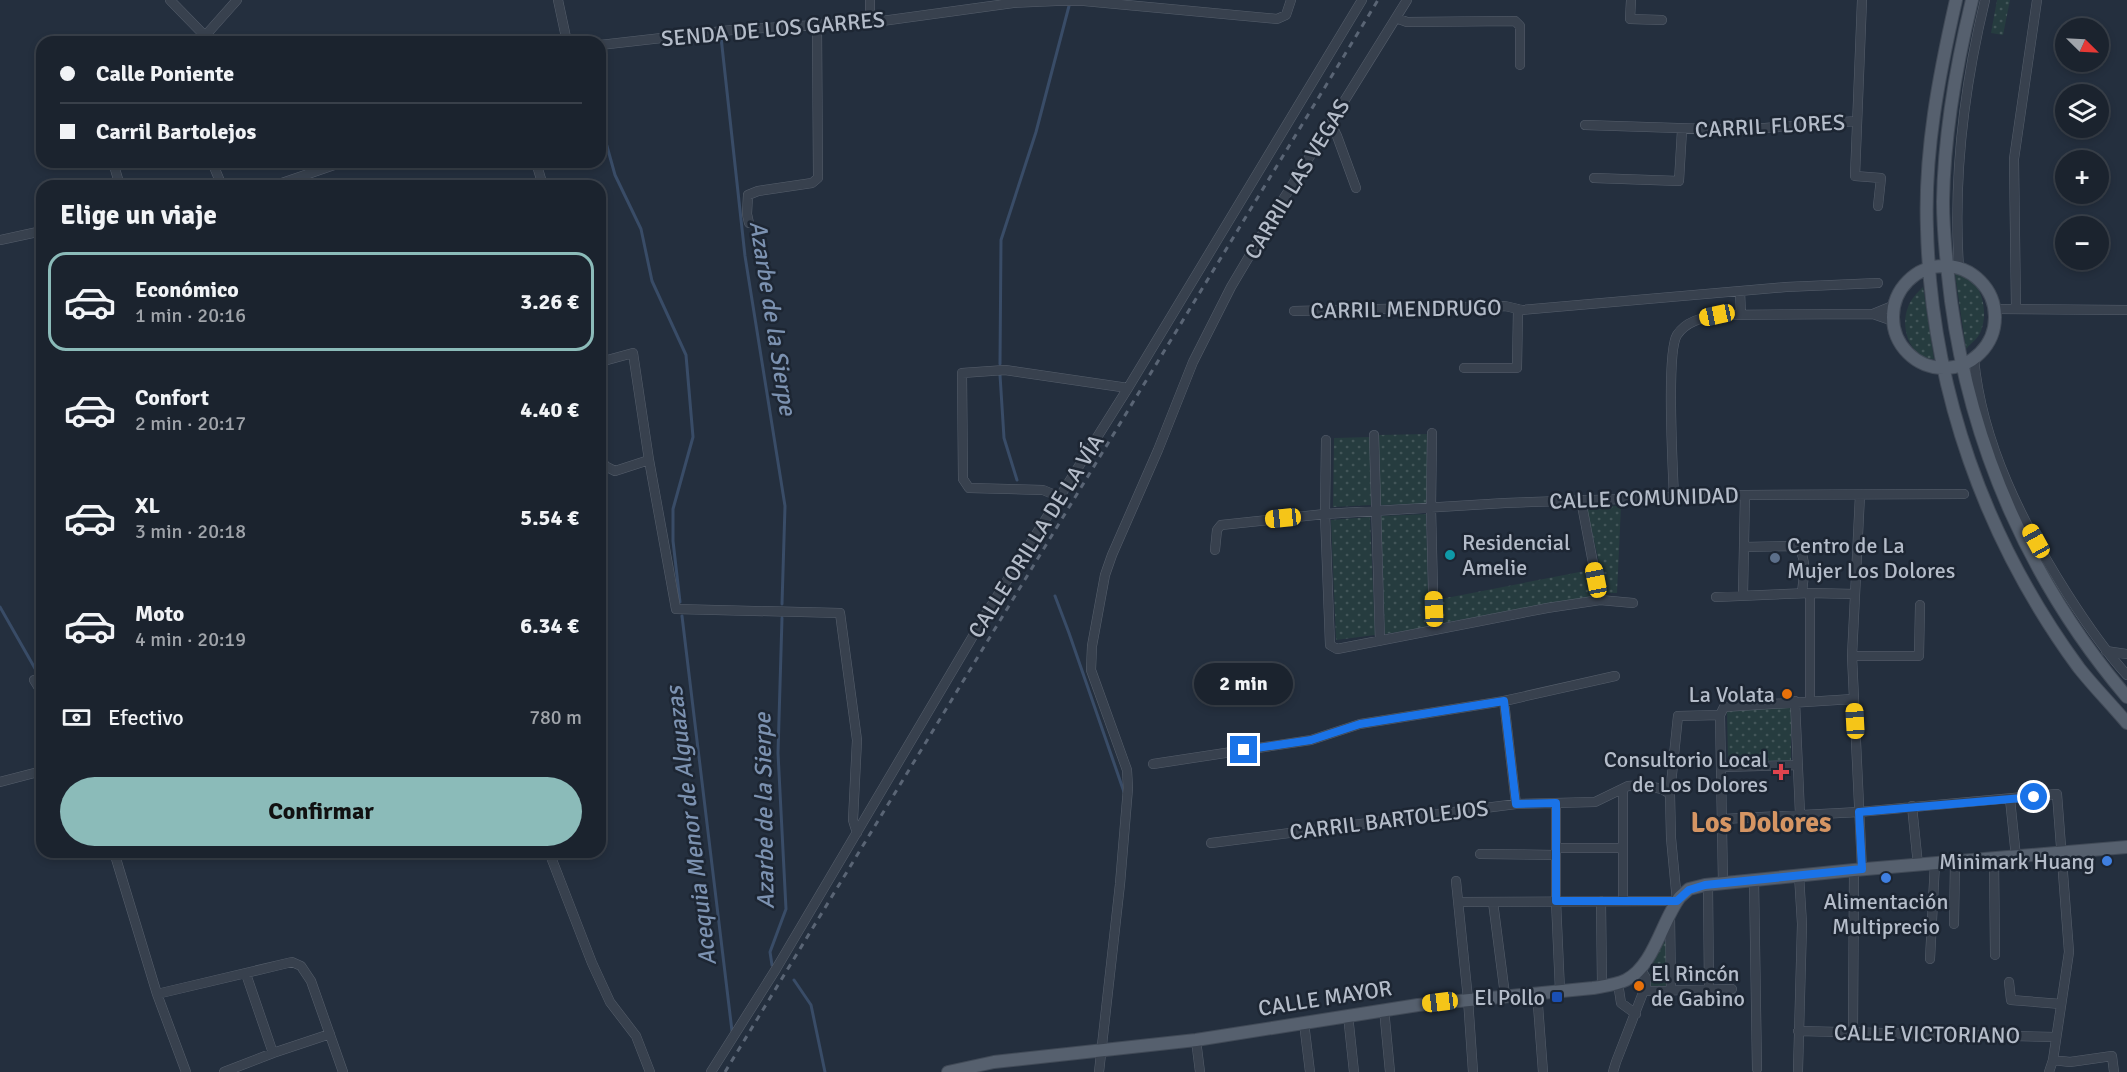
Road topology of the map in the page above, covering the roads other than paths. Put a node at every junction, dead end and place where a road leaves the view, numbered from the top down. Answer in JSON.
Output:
{"nodes":[{"id":1,"x":171,"y":0,"type":"edge"},
{"id":2,"x":237,"y":0,"type":"edge"},
{"id":3,"x":558,"y":0,"type":"edge"},
{"id":4,"x":870,"y":0,"type":"edge"},
{"id":5,"x":1076,"y":0,"type":"edge"},
{"id":6,"x":1291,"y":0,"type":"edge"},
{"id":7,"x":1362,"y":0,"type":"edge"},
{"id":8,"x":1407,"y":0,"type":"edge"},
{"id":9,"x":1631,"y":0,"type":"edge"},
{"id":10,"x":1862,"y":0,"type":"edge"},
{"id":11,"x":1956,"y":0,"type":"edge"},
{"id":12,"x":1971,"y":0,"type":"edge"},
{"id":13,"x":1985,"y":0,"type":"edge"},
{"id":14,"x":2037,"y":0,"type":"edge"},
{"id":15,"x":1396,"y":18,"type":"junction"},
{"id":16,"x":1662,"y":20,"type":"dead end"},
{"id":17,"x":870,"y":21,"type":"junction"},
{"id":18,"x":817,"y":25,"type":"junction"},
{"id":19,"x":200,"y":36,"type":"edge"},
{"id":20,"x":205,"y":36,"type":"edge"},
{"id":21,"x":566,"y":36,"type":"edge"},
{"id":22,"x":606,"y":44,"type":"edge"},
{"id":23,"x":1520,"y":65,"type":"dead end"},
{"id":24,"x":1857,"y":121,"type":"junction"},
{"id":25,"x":1585,"y":125,"type":"dead end"},
{"id":26,"x":1328,"y":126,"type":"junction"},
{"id":27,"x":1682,"y":130,"type":"junction"},
{"id":28,"x":326,"y":168,"type":"edge"},
{"id":29,"x":1594,"y":178,"type":"dead end"},
{"id":30,"x":290,"y":180,"type":"edge"},
{"id":31,"x":1356,"y":188,"type":"dead end"},
{"id":32,"x":1878,"y":206,"type":"dead end"},
{"id":33,"x":749,"y":223,"type":"dead end"},
{"id":34,"x":36,"y":232,"type":"edge"},
{"id":35,"x":0,"y":240,"type":"edge"},
{"id":36,"x":1946,"y":266,"type":"junction"},
{"id":37,"x":1929,"y":268,"type":"junction"},
{"id":38,"x":1959,"y":268,"type":"junction"},
{"id":39,"x":1878,"y":283,"type":"dead end"},
{"id":40,"x":1740,"y":291,"type":"junction"},
{"id":41,"x":1894,"y":305,"type":"junction"},
{"id":42,"x":1518,"y":309,"type":"junction"},
{"id":43,"x":1995,"y":309,"type":"junction"},
{"id":44,"x":2016,"y":309,"type":"junction"},
{"id":45,"x":2127,"y":310,"type":"edge"},
{"id":46,"x":1294,"y":311,"type":"dead end"},
{"id":47,"x":1873,"y":314,"type":"junction"},
{"id":48,"x":1741,"y":315,"type":"junction"},
{"id":49,"x":1893,"y":321,"type":"junction"},
{"id":50,"x":1974,"y":359,"type":"junction"},
{"id":51,"x":606,"y":360,"type":"edge"},
{"id":52,"x":1962,"y":366,"type":"junction"},
{"id":53,"x":1464,"y":368,"type":"dead end"},
{"id":54,"x":1943,"y":369,"type":"junction"},
{"id":55,"x":1128,"y":388,"type":"junction"},
{"id":56,"x":1432,"y":433,"type":"dead end"},
{"id":57,"x":1374,"y":435,"type":"dead end"},
{"id":58,"x":1326,"y":440,"type":"dead end"},
{"id":59,"x":649,"y":460,"type":"junction"},
{"id":60,"x":606,"y":466,"type":"edge"},
{"id":61,"x":1964,"y":494,"type":"dead end"},
{"id":62,"x":1745,"y":495,"type":"junction"},
{"id":63,"x":1860,"y":495,"type":"junction"},
{"id":64,"x":1060,"y":497,"type":"junction"},
{"id":65,"x":1674,"y":498,"type":"junction"},
{"id":66,"x":1581,"y":500,"type":"junction"},
{"id":67,"x":1431,"y":508,"type":"junction"},
{"id":68,"x":1376,"y":511,"type":"junction"},
{"id":69,"x":1325,"y":514,"type":"junction"},
{"id":70,"x":1744,"y":547,"type":"junction"},
{"id":71,"x":1215,"y":550,"type":"dead end"},
{"id":72,"x":1806,"y":593,"type":"junction"},
{"id":73,"x":1855,"y":594,"type":"junction"},
{"id":74,"x":1743,"y":595,"type":"junction"},
{"id":75,"x":1716,"y":597,"type":"dead end"},
{"id":76,"x":1600,"y":600,"type":"junction"},
{"id":77,"x":1633,"y":603,"type":"dead end"},
{"id":78,"x":1920,"y":605,"type":"dead end"},
{"id":79,"x":1434,"y":630,"type":"junction"},
{"id":80,"x":1380,"y":641,"type":"junction"},
{"id":81,"x":2104,"y":650,"type":"junction"},
{"id":82,"x":2127,"y":654,"type":"edge"},
{"id":83,"x":1852,"y":656,"type":"junction"},
{"id":84,"x":2127,"y":675,"type":"edge"},
{"id":85,"x":1615,"y":676,"type":"dead end"},
{"id":86,"x":34,"y":680,"type":"dead end"},
{"id":87,"x":36,"y":683,"type":"edge"},
{"id":88,"x":2127,"y":697,"type":"edge"},
{"id":89,"x":1853,"y":699,"type":"junction"},
{"id":90,"x":1810,"y":700,"type":"junction"},
{"id":91,"x":1504,"y":701,"type":"junction"},
{"id":92,"x":1795,"y":701,"type":"junction"},
{"id":93,"x":1720,"y":715,"type":"junction"},
{"id":94,"x":2127,"y":723,"type":"edge"},
{"id":95,"x":1153,"y":764,"type":"dead end"},
{"id":96,"x":1798,"y":765,"type":"junction"},
{"id":97,"x":1722,"y":767,"type":"junction"},
{"id":98,"x":36,"y":773,"type":"edge"},
{"id":99,"x":0,"y":782,"type":"edge"},
{"id":100,"x":1623,"y":789,"type":"junction"},
{"id":101,"x":1670,"y":794,"type":"junction"},
{"id":102,"x":2010,"y":799,"type":"junction"},
{"id":103,"x":1556,"y":803,"type":"junction"},
{"id":104,"x":1516,"y":804,"type":"junction"},
{"id":105,"x":1912,"y":806,"type":"junction"},
{"id":106,"x":1859,"y":812,"type":"junction"},
{"id":107,"x":1800,"y":814,"type":"junction"},
{"id":108,"x":1723,"y":819,"type":"junction"},
{"id":109,"x":857,"y":833,"type":"junction"},
{"id":110,"x":1211,"y":843,"type":"dead end"},
{"id":111,"x":2127,"y":847,"type":"edge"},
{"id":112,"x":1623,"y":848,"type":"junction"},
{"id":113,"x":1556,"y":851,"type":"junction"},
{"id":114,"x":2062,"y":853,"type":"junction"},
{"id":115,"x":1480,"y":854,"type":"dead end"},
{"id":116,"x":2016,"y":857,"type":"junction"},
{"id":117,"x":116,"y":858,"type":"edge"},
{"id":118,"x":551,"y":858,"type":"edge"},
{"id":119,"x":1994,"y":858,"type":"junction"},
{"id":120,"x":1955,"y":862,"type":"junction"},
{"id":121,"x":1935,"y":863,"type":"junction"},
{"id":122,"x":1918,"y":865,"type":"junction"},
{"id":123,"x":1858,"y":869,"type":"junction"},
{"id":124,"x":1799,"y":875,"type":"junction"},
{"id":125,"x":1754,"y":879,"type":"junction"},
{"id":126,"x":1456,"y":881,"type":"dead end"},
{"id":127,"x":1723,"y":883,"type":"junction"},
{"id":128,"x":1708,"y":885,"type":"junction"},
{"id":129,"x":1556,"y":901,"type":"junction"},
{"id":130,"x":1601,"y":901,"type":"junction"},
{"id":131,"x":1623,"y":901,"type":"junction"},
{"id":132,"x":1458,"y":902,"type":"junction"},
{"id":133,"x":1493,"y":902,"type":"junction"},
{"id":134,"x":1673,"y":907,"type":"junction"},
{"id":135,"x":1954,"y":924,"type":"dead end"},
{"id":136,"x":1995,"y":955,"type":"dead end"},
{"id":137,"x":1930,"y":960,"type":"dead end"},
{"id":138,"x":1640,"y":968,"type":"junction"},
{"id":139,"x":246,"y":974,"type":"junction"},
{"id":140,"x":2009,"y":982,"type":"dead end"},
{"id":141,"x":1618,"y":983,"type":"junction"},
{"id":142,"x":1602,"y":986,"type":"junction"},
{"id":143,"x":1732,"y":989,"type":"dead end"},
{"id":144,"x":1709,"y":990,"type":"junction"},
{"id":145,"x":1560,"y":991,"type":"junction"},
{"id":146,"x":1645,"y":991,"type":"junction"},
{"id":147,"x":1671,"y":991,"type":"junction"},
{"id":148,"x":1537,"y":992,"type":"junction"},
{"id":149,"x":157,"y":994,"type":"junction"},
{"id":150,"x":1505,"y":995,"type":"junction"},
{"id":151,"x":1468,"y":999,"type":"junction"},
{"id":152,"x":2061,"y":1004,"type":"junction"},
{"id":153,"x":1384,"y":1010,"type":"junction"},
{"id":154,"x":1636,"y":1014,"type":"junction"},
{"id":155,"x":1348,"y":1016,"type":"junction"},
{"id":156,"x":1304,"y":1023,"type":"junction"},
{"id":157,"x":1798,"y":1031,"type":"junction"},
{"id":158,"x":1853,"y":1032,"type":"junction"},
{"id":159,"x":330,"y":1034,"type":"junction"},
{"id":160,"x":2056,"y":1037,"type":"junction"},
{"id":161,"x":1196,"y":1040,"type":"junction"},
{"id":162,"x":1103,"y":1051,"type":"junction"},
{"id":163,"x":273,"y":1053,"type":"junction"},
{"id":164,"x":2053,"y":1060,"type":"junction"},
{"id":165,"x":1757,"y":1069,"type":"dead end"},
{"id":166,"x":1798,"y":1070,"type":"dead end"},
{"id":167,"x":186,"y":1072,"type":"edge"},
{"id":168,"x":224,"y":1072,"type":"edge"},
{"id":169,"x":343,"y":1072,"type":"edge"},
{"id":170,"x":650,"y":1072,"type":"edge"},
{"id":171,"x":711,"y":1072,"type":"edge"},
{"id":172,"x":948,"y":1072,"type":"edge"},
{"id":173,"x":1099,"y":1072,"type":"edge"},
{"id":174,"x":1200,"y":1072,"type":"edge"},
{"id":175,"x":1310,"y":1072,"type":"edge"},
{"id":176,"x":1354,"y":1072,"type":"edge"},
{"id":177,"x":1390,"y":1072,"type":"edge"},
{"id":178,"x":1473,"y":1072,"type":"edge"},
{"id":179,"x":1542,"y":1072,"type":"edge"},
{"id":180,"x":1614,"y":1072,"type":"edge"},
{"id":181,"x":2049,"y":1072,"type":"edge"},
{"id":182,"x":2114,"y":1072,"type":"edge"}],
"edges":[{"from":1,"to":19,"type":"street"},
{"from":2,"to":20,"type":"street"},
{"from":3,"to":21,"type":"street"},
{"from":4,"to":17,"type":"street"},
{"from":5,"to":6,"type":"street","name":"SENDA DE LOS GARRES"},
{"from":5,"to":17,"type":"street","name":"SENDA DE LOS GARRES"},
{"from":7,"to":55,"type":"street","name":"CALLE ORILLA DE LA VÍA"},
{"from":8,"to":15,"type":"street","name":"CARRIL LAS VEGAS"},
{"from":9,"to":16,"type":"street"},
{"from":10,"to":24,"type":"street","name":"CARRIL FLORES"},
{"from":11,"to":37,"type":"main road"},
{"from":12,"to":36,"type":"main road"},
{"from":13,"to":38,"type":"street"},
{"from":14,"to":44,"type":"street"},
{"from":15,"to":23,"type":"street"},
{"from":15,"to":26,"type":"street","name":"CARRIL LAS VEGAS"},
{"from":17,"to":18,"type":"street","name":"SENDA DE LOS GARRES"},
{"from":18,"to":22,"type":"street","name":"SENDA DE LOS GARRES"},
{"from":18,"to":33,"type":"street"},
{"from":24,"to":27,"type":"street","name":"CARRIL FLORES"},
{"from":24,"to":32,"type":"street","name":"CARRIL FLORES"},
{"from":25,"to":27,"type":"street","name":"CARRIL FLORES"},
{"from":26,"to":31,"type":"street"},
{"from":26,"to":162,"type":"street","name":"CARRIL LAS VEGAS"},
{"from":27,"to":29,"type":"street","name":"CARRIL FLORES"},
{"from":28,"to":30,"type":"street"},
{"from":34,"to":35,"type":"street"},
{"from":36,"to":37,"type":"main road"},
{"from":36,"to":38,"type":"main road"},
{"from":36,"to":52,"type":"main road"},
{"from":37,"to":41,"type":"main road"},
{"from":37,"to":54,"type":"main road"},
{"from":38,"to":43,"type":"main road"},
{"from":39,"to":40,"type":"street","name":"CARRIL MENDRUGO"},
{"from":40,"to":42,"type":"street","name":"CARRIL MENDRUGO"},
{"from":40,"to":48,"type":"street"},
{"from":41,"to":47,"type":"street"},
{"from":41,"to":49,"type":"main road"},
{"from":42,"to":46,"type":"street","name":"CARRIL MENDRUGO"},
{"from":42,"to":53,"type":"street","name":"CARRIL MENDRUGO"},
{"from":43,"to":44,"type":"street"},
{"from":43,"to":50,"type":"main road"},
{"from":44,"to":45,"type":"street"},
{"from":47,"to":48,"type":"street"},
{"from":47,"to":49,"type":"street"},
{"from":48,"to":65,"type":"street"},
{"from":49,"to":54,"type":"main road"},
{"from":50,"to":52,"type":"main road"},
{"from":50,"to":81,"type":"street"},
{"from":51,"to":59,"type":"street"},
{"from":52,"to":54,"type":"main road"},
{"from":52,"to":88,"type":"main road"},
{"from":54,"to":94,"type":"main road"},
{"from":55,"to":64,"type":"street","name":"CALLE ORILLA DE LA VÍA"},
{"from":55,"to":64,"type":"street"},
{"from":56,"to":67,"type":"street"},
{"from":57,"to":68,"type":"street"},
{"from":58,"to":69,"type":"street"},
{"from":59,"to":60,"type":"street"},
{"from":59,"to":109,"type":"street"},
{"from":61,"to":63,"type":"street","name":"CALLE COMUNIDAD"},
{"from":62,"to":63,"type":"street","name":"CALLE COMUNIDAD"},
{"from":62,"to":65,"type":"street","name":"CALLE COMUNIDAD"},
{"from":62,"to":70,"type":"street"},
{"from":63,"to":73,"type":"street"},
{"from":64,"to":109,"type":"street","name":"CALLE ORILLA DE LA VÍA"},
{"from":65,"to":66,"type":"street","name":"CALLE COMUNIDAD"},
{"from":66,"to":67,"type":"street","name":"CALLE COMUNIDAD"},
{"from":66,"to":76,"type":"street"},
{"from":67,"to":68,"type":"street","name":"CALLE COMUNIDAD"},
{"from":67,"to":79,"type":"street"},
{"from":68,"to":69,"type":"street","name":"CALLE COMUNIDAD"},
{"from":68,"to":80,"type":"street"},
{"from":69,"to":71,"type":"street","name":"CALLE COMUNIDAD"},
{"from":69,"to":80,"type":"street"},
{"from":70,"to":72,"type":"street"},
{"from":70,"to":74,"type":"street"},
{"from":72,"to":73,"type":"street"},
{"from":72,"to":74,"type":"street"},
{"from":72,"to":90,"type":"street"},
{"from":73,"to":83,"type":"street"},
{"from":74,"to":75,"type":"street"},
{"from":76,"to":77,"type":"street"},
{"from":76,"to":79,"type":"street"},
{"from":78,"to":83,"type":"street"},
{"from":79,"to":80,"type":"street"},
{"from":81,"to":82,"type":"street"},
{"from":81,"to":84,"type":"street"},
{"from":83,"to":89,"type":"street"},
{"from":85,"to":91,"type":"street"},
{"from":86,"to":87,"type":"street"},
{"from":89,"to":90,"type":"street"},
{"from":89,"to":106,"type":"street"},
{"from":90,"to":92,"type":"street"},
{"from":91,"to":95,"type":"street"},
{"from":91,"to":104,"type":"street"},
{"from":92,"to":93,"type":"street"},
{"from":92,"to":96,"type":"street"},
{"from":93,"to":97,"type":"street"},
{"from":93,"to":101,"type":"street"},
{"from":96,"to":97,"type":"street"},
{"from":96,"to":107,"type":"street"},
{"from":97,"to":108,"type":"street"},
{"from":98,"to":99,"type":"street"},
{"from":100,"to":101,"type":"street","name":"CARRIL BARTOLEJOS"},
{"from":100,"to":103,"type":"street","name":"CARRIL BARTOLEJOS"},
{"from":100,"to":112,"type":"street"},
{"from":101,"to":134,"type":"street"},
{"from":102,"to":105,"type":"street"},
{"from":102,"to":114,"type":"street"},
{"from":102,"to":116,"type":"street"},
{"from":103,"to":104,"type":"street","name":"CARRIL BARTOLEJOS"},
{"from":103,"to":113,"type":"street"},
{"from":104,"to":110,"type":"street","name":"CARRIL BARTOLEJOS"},
{"from":105,"to":106,"type":"street"},
{"from":105,"to":122,"type":"street"},
{"from":106,"to":107,"type":"street"},
{"from":106,"to":123,"type":"street"},
{"from":107,"to":108,"type":"street"},
{"from":108,"to":127,"type":"street"},
{"from":109,"to":171,"type":"street","name":"CALLE ORILLA DE LA VÍA"},
{"from":111,"to":114,"type":"main road"},
{"from":112,"to":113,"type":"street"},
{"from":112,"to":131,"type":"street"},
{"from":113,"to":115,"type":"street"},
{"from":113,"to":129,"type":"street"},
{"from":114,"to":116,"type":"main road"},
{"from":114,"to":152,"type":"street"},
{"from":116,"to":119,"type":"main road"},
{"from":117,"to":149,"type":"street"},
{"from":118,"to":170,"type":"street"},
{"from":119,"to":120,"type":"main road"},
{"from":119,"to":136,"type":"street"},
{"from":120,"to":121,"type":"main road"},
{"from":120,"to":135,"type":"street"},
{"from":121,"to":122,"type":"main road"},
{"from":121,"to":137,"type":"street"},
{"from":122,"to":123,"type":"main road"},
{"from":123,"to":124,"type":"main road"},
{"from":123,"to":158,"type":"street"},
{"from":124,"to":125,"type":"main road"},
{"from":124,"to":157,"type":"street"},
{"from":125,"to":127,"type":"main road"},
{"from":125,"to":165,"type":"street"},
{"from":126,"to":132,"type":"street"},
{"from":127,"to":128,"type":"main road"},
{"from":128,"to":134,"type":"main road"},
{"from":128,"to":144,"type":"street"},
{"from":129,"to":130,"type":"street"},
{"from":129,"to":133,"type":"street"},
{"from":129,"to":145,"type":"street"},
{"from":130,"to":131,"type":"street"},
{"from":130,"to":142,"type":"street"},
{"from":131,"to":134,"type":"street"},
{"from":132,"to":133,"type":"street"},
{"from":132,"to":151,"type":"street"},
{"from":133,"to":150,"type":"street"},
{"from":134,"to":138,"type":"main road","name":"CALLE MAYOR"},
{"from":134,"to":147,"type":"street"},
{"from":138,"to":141,"type":"main road","name":"CALLE MAYOR"},
{"from":138,"to":146,"type":"street"},
{"from":139,"to":149,"type":"street"},
{"from":139,"to":159,"type":"street"},
{"from":139,"to":163,"type":"street"},
{"from":140,"to":152,"type":"street"},
{"from":141,"to":142,"type":"main road","name":"CALLE MAYOR"},
{"from":141,"to":154,"type":"street"},
{"from":142,"to":145,"type":"main road","name":"CALLE MAYOR"},
{"from":143,"to":144,"type":"street"},
{"from":144,"to":147,"type":"street"},
{"from":145,"to":148,"type":"main road","name":"CALLE MAYOR"},
{"from":146,"to":147,"type":"street"},
{"from":146,"to":154,"type":"street"},
{"from":148,"to":150,"type":"main road","name":"CALLE MAYOR"},
{"from":148,"to":179,"type":"street"},
{"from":149,"to":167,"type":"street"},
{"from":150,"to":151,"type":"main road","name":"CALLE MAYOR"},
{"from":151,"to":153,"type":"main road","name":"CALLE MAYOR"},
{"from":151,"to":178,"type":"street"},
{"from":152,"to":160,"type":"street"},
{"from":153,"to":155,"type":"main road","name":"CALLE MAYOR"},
{"from":153,"to":177,"type":"street"},
{"from":154,"to":180,"type":"street"},
{"from":155,"to":156,"type":"main road","name":"CALLE MAYOR"},
{"from":155,"to":176,"type":"street"},
{"from":156,"to":161,"type":"main road","name":"CALLE MAYOR"},
{"from":156,"to":175,"type":"street"},
{"from":157,"to":158,"type":"street","name":"CALLE VICTORIANO"},
{"from":157,"to":166,"type":"street"},
{"from":158,"to":160,"type":"street","name":"CALLE VICTORIANO"},
{"from":159,"to":163,"type":"street"},
{"from":159,"to":169,"type":"street"},
{"from":160,"to":164,"type":"street"},
{"from":161,"to":162,"type":"main road","name":"CALLE MAYOR"},
{"from":161,"to":174,"type":"street"},
{"from":162,"to":172,"type":"main road","name":"CALLE MAYOR"},
{"from":162,"to":173,"type":"street","name":"CARRIL LAS VEGAS"},
{"from":163,"to":168,"type":"street"},
{"from":164,"to":181,"type":"street"},
{"from":164,"to":182,"type":"street"}]}
